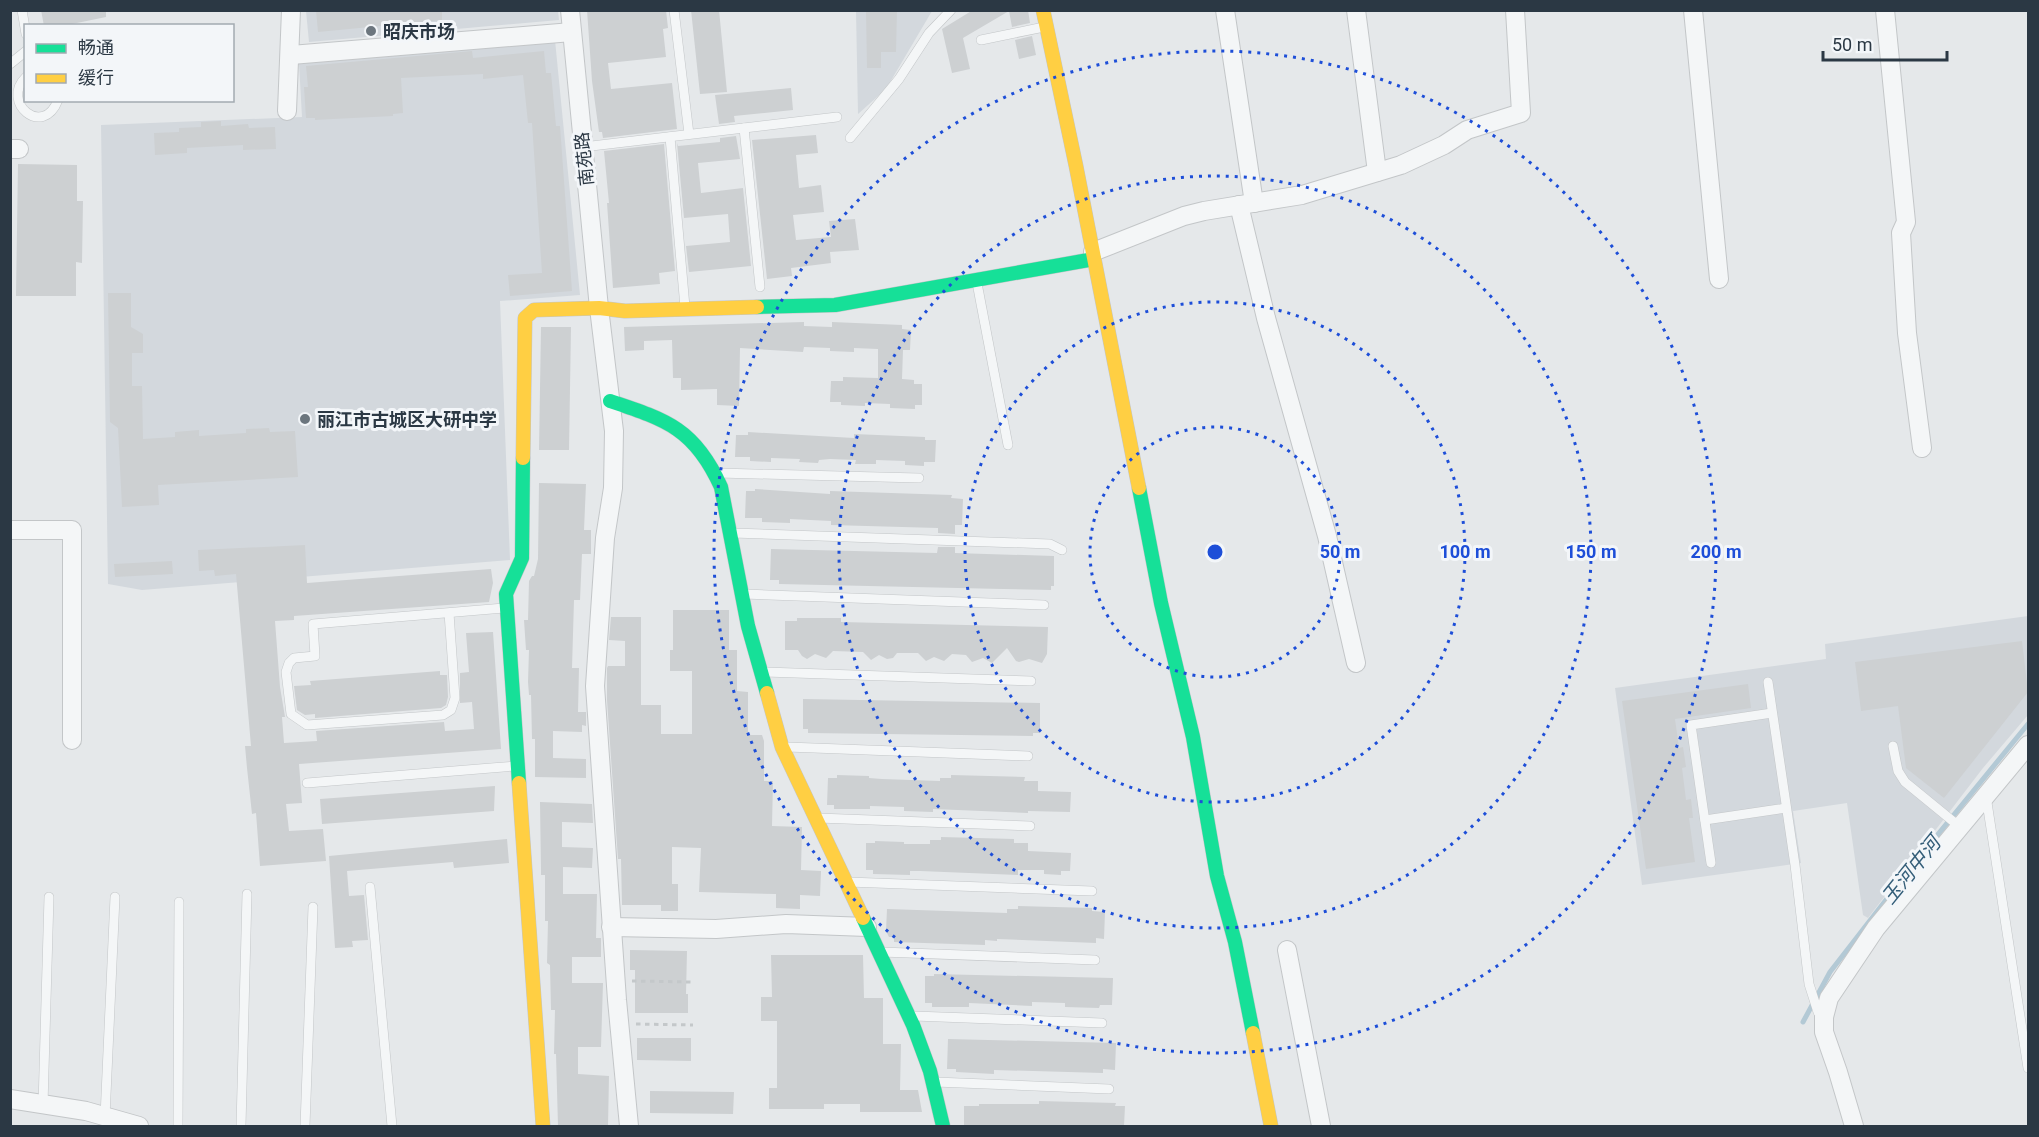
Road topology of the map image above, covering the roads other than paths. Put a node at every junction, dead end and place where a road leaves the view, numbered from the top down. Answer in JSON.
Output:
{"nodes":[{"id":1,"x":291,"y":10,"type":"edge"},
{"id":2,"x":570,"y":10,"type":"edge"},
{"id":3,"x":674,"y":10,"type":"edge"},
{"id":4,"x":951,"y":10,"type":"edge"},
{"id":5,"x":1043,"y":10,"type":"edge"},
{"id":6,"x":1225,"y":10,"type":"edge"},
{"id":7,"x":1356,"y":10,"type":"edge"},
{"id":8,"x":1515,"y":10,"type":"edge"},
{"id":9,"x":1693,"y":10,"type":"edge"},
{"id":10,"x":1885,"y":10,"type":"edge"},
{"id":11,"x":1047,"y":27,"type":"junction"},
{"id":12,"x":572,"y":32,"type":"junction"},
{"id":13,"x":981,"y":40,"type":"dead end"},
{"id":14,"x":24,"y":53,"type":"edge"},
{"id":15,"x":291,"y":55,"type":"junction"},
{"id":16,"x":10,"y":64,"type":"edge"},
{"id":17,"x":24,"y":78,"type":"edge"},
{"id":18,"x":57,"y":102,"type":"edge"},
{"id":19,"x":287,"y":111,"type":"dead end"},
{"id":20,"x":837,"y":117,"type":"dead end"},
{"id":21,"x":744,"y":128,"type":"junction"},
{"id":22,"x":689,"y":134,"type":"junction"},
{"id":23,"x":670,"y":137,"type":"junction"},
{"id":24,"x":850,"y":138,"type":"dead end"},
{"id":25,"x":583,"y":147,"type":"junction"},
{"id":26,"x":1377,"y":172,"type":"junction"},
{"id":27,"x":1247,"y":204,"type":"junction"},
{"id":28,"x":1093,"y":255,"type":"junction"},
{"id":29,"x":1719,"y":279,"type":"dead end"},
{"id":30,"x":976,"y":281,"type":"junction"},
{"id":31,"x":760,"y":287,"type":"dead end"},
{"id":32,"x":599,"y":308,"type":"junction"},
{"id":33,"x":686,"y":309,"type":"junction"},
{"id":34,"x":610,"y":401,"type":"junction"},
{"id":35,"x":1008,"y":445,"type":"dead end"},
{"id":36,"x":1922,"y":448,"type":"dead end"},
{"id":37,"x":715,"y":473,"type":"junction"},
{"id":38,"x":919,"y":478,"type":"dead end"},
{"id":39,"x":10,"y":530,"type":"edge"},
{"id":40,"x":729,"y":533,"type":"junction"},
{"id":41,"x":1062,"y":550,"type":"dead end"},
{"id":42,"x":741,"y":594,"type":"junction"},
{"id":43,"x":1044,"y":605,"type":"dead end"},
{"id":44,"x":506,"y":608,"type":"junction"},
{"id":45,"x":449,"y":613,"type":"junction"},
{"id":46,"x":1356,"y":663,"type":"dead end"},
{"id":47,"x":760,"y":672,"type":"junction"},
{"id":48,"x":1031,"y":681,"type":"dead end"},
{"id":49,"x":1768,"y":682,"type":"dead end"},
{"id":50,"x":1772,"y":713,"type":"junction"},
{"id":51,"x":72,"y":740,"type":"dead end"},
{"id":52,"x":2028,"y":745,"type":"edge"},
{"id":53,"x":1893,"y":746,"type":"dead end"},
{"id":54,"x":782,"y":747,"type":"junction"},
{"id":55,"x":1028,"y":756,"type":"dead end"},
{"id":56,"x":517,"y":766,"type":"junction"},
{"id":57,"x":307,"y":783,"type":"dead end"},
{"id":58,"x":1986,"y":796,"type":"junction"},
{"id":59,"x":1786,"y":808,"type":"junction"},
{"id":60,"x":816,"y":818,"type":"junction"},
{"id":61,"x":1705,"y":820,"type":"junction"},
{"id":62,"x":1030,"y":826,"type":"dead end"},
{"id":63,"x":1960,"y":827,"type":"junction"},
{"id":64,"x":1711,"y":863,"type":"dead end"},
{"id":65,"x":846,"y":882,"type":"junction"},
{"id":66,"x":370,"y":887,"type":"dead end"},
{"id":67,"x":1092,"y":891,"type":"dead end"},
{"id":68,"x":247,"y":894,"type":"dead end"},
{"id":69,"x":50,"y":897,"type":"dead end"},
{"id":70,"x":115,"y":897,"type":"dead end"},
{"id":71,"x":180,"y":902,"type":"dead end"},
{"id":72,"x":313,"y":907,"type":"dead end"},
{"id":73,"x":611,"y":927,"type":"junction"},
{"id":74,"x":867,"y":927,"type":"junction"},
{"id":75,"x":1287,"y":950,"type":"dead end"},
{"id":76,"x":879,"y":952,"type":"junction"},
{"id":77,"x":1095,"y":960,"type":"dead end"},
{"id":78,"x":908,"y":1016,"type":"junction"},
{"id":79,"x":1824,"y":1017,"type":"junction"},
{"id":80,"x":1102,"y":1023,"type":"dead end"},
{"id":81,"x":2028,"y":1068,"type":"edge"},
{"id":82,"x":933,"y":1082,"type":"junction"},
{"id":83,"x":1109,"y":1089,"type":"dead end"},
{"id":84,"x":10,"y":1099,"type":"edge"},
{"id":85,"x":43,"y":1105,"type":"junction"},
{"id":86,"x":105,"y":1117,"type":"junction"},
{"id":87,"x":140,"y":1126,"type":"edge"},
{"id":88,"x":178,"y":1126,"type":"edge"},
{"id":89,"x":241,"y":1126,"type":"edge"},
{"id":90,"x":305,"y":1126,"type":"edge"},
{"id":91,"x":392,"y":1126,"type":"edge"},
{"id":92,"x":543,"y":1126,"type":"edge"},
{"id":93,"x":629,"y":1126,"type":"edge"},
{"id":94,"x":943,"y":1126,"type":"edge"},
{"id":95,"x":1272,"y":1126,"type":"edge"},
{"id":96,"x":1321,"y":1126,"type":"edge"},
{"id":97,"x":1854,"y":1126,"type":"edge"}],
"edges":[{"from":1,"to":15,"type":"street"},
{"from":2,"to":12,"type":"street","name":"南苑路"},
{"from":3,"to":22,"type":"lane"},
{"from":4,"to":24,"type":"lane"},
{"from":5,"to":11,"type":"street"},
{"from":6,"to":27,"type":"street"},
{"from":7,"to":26,"type":"street"},
{"from":8,"to":26,"type":"street"},
{"from":9,"to":29,"type":"street"},
{"from":10,"to":36,"type":"street"},
{"from":11,"to":13,"type":"lane"},
{"from":11,"to":28,"type":"street"},
{"from":12,"to":15,"type":"street"},
{"from":12,"to":25,"type":"street","name":"南苑路"},
{"from":14,"to":16,"type":"lane"},
{"from":15,"to":19,"type":"street"},
{"from":17,"to":18,"type":"lane"},
{"from":20,"to":21,"type":"lane"},
{"from":21,"to":22,"type":"lane"},
{"from":21,"to":31,"type":"lane"},
{"from":22,"to":23,"type":"lane"},
{"from":23,"to":25,"type":"lane"},
{"from":23,"to":33,"type":"lane"},
{"from":25,"to":32,"type":"street","name":"南苑路"},
{"from":26,"to":27,"type":"street"},
{"from":27,"to":28,"type":"street"},
{"from":27,"to":46,"type":"street"},
{"from":28,"to":30,"type":"street"},
{"from":28,"to":95,"type":"street"},
{"from":30,"to":33,"type":"street"},
{"from":30,"to":35,"type":"lane"},
{"from":32,"to":33,"type":"street"},
{"from":32,"to":34,"type":"street","name":"南苑路"},
{"from":32,"to":44,"type":"street"},
{"from":34,"to":37,"type":"street"},
{"from":34,"to":73,"type":"street","name":"南苑路"},
{"from":37,"to":38,"type":"lane"},
{"from":37,"to":40,"type":"street"},
{"from":39,"to":51,"type":"street"},
{"from":40,"to":41,"type":"lane"},
{"from":40,"to":42,"type":"street"},
{"from":42,"to":43,"type":"lane"},
{"from":42,"to":47,"type":"street"},
{"from":44,"to":45,"type":"lane"},
{"from":44,"to":56,"type":"street"},
{"from":45,"to":45,"type":"lane"},
{"from":47,"to":48,"type":"lane"},
{"from":47,"to":54,"type":"street"},
{"from":49,"to":50,"type":"lane"},
{"from":50,"to":59,"type":"lane"},
{"from":50,"to":61,"type":"lane"},
{"from":52,"to":58,"type":"street"},
{"from":53,"to":63,"type":"lane"},
{"from":54,"to":55,"type":"lane"},
{"from":54,"to":60,"type":"street"},
{"from":56,"to":57,"type":"lane"},
{"from":56,"to":92,"type":"street"},
{"from":58,"to":63,"type":"street"},
{"from":58,"to":81,"type":"lane"},
{"from":59,"to":61,"type":"lane"},
{"from":59,"to":79,"type":"lane"},
{"from":60,"to":62,"type":"lane"},
{"from":60,"to":65,"type":"street"},
{"from":61,"to":64,"type":"lane"},
{"from":63,"to":79,"type":"street"},
{"from":65,"to":67,"type":"lane"},
{"from":65,"to":74,"type":"street"},
{"from":66,"to":91,"type":"lane"},
{"from":68,"to":89,"type":"lane"},
{"from":69,"to":85,"type":"lane"},
{"from":70,"to":86,"type":"lane"},
{"from":71,"to":88,"type":"lane"},
{"from":72,"to":90,"type":"lane"},
{"from":73,"to":74,"type":"street"},
{"from":73,"to":93,"type":"street","name":"南苑路"},
{"from":74,"to":76,"type":"street"},
{"from":75,"to":96,"type":"street"},
{"from":76,"to":77,"type":"lane"},
{"from":76,"to":78,"type":"street"},
{"from":78,"to":80,"type":"lane"},
{"from":78,"to":82,"type":"street"},
{"from":79,"to":97,"type":"street"},
{"from":82,"to":83,"type":"lane"},
{"from":82,"to":94,"type":"street"},
{"from":84,"to":85,"type":"street"},
{"from":85,"to":86,"type":"street"},
{"from":86,"to":87,"type":"street"}]}
